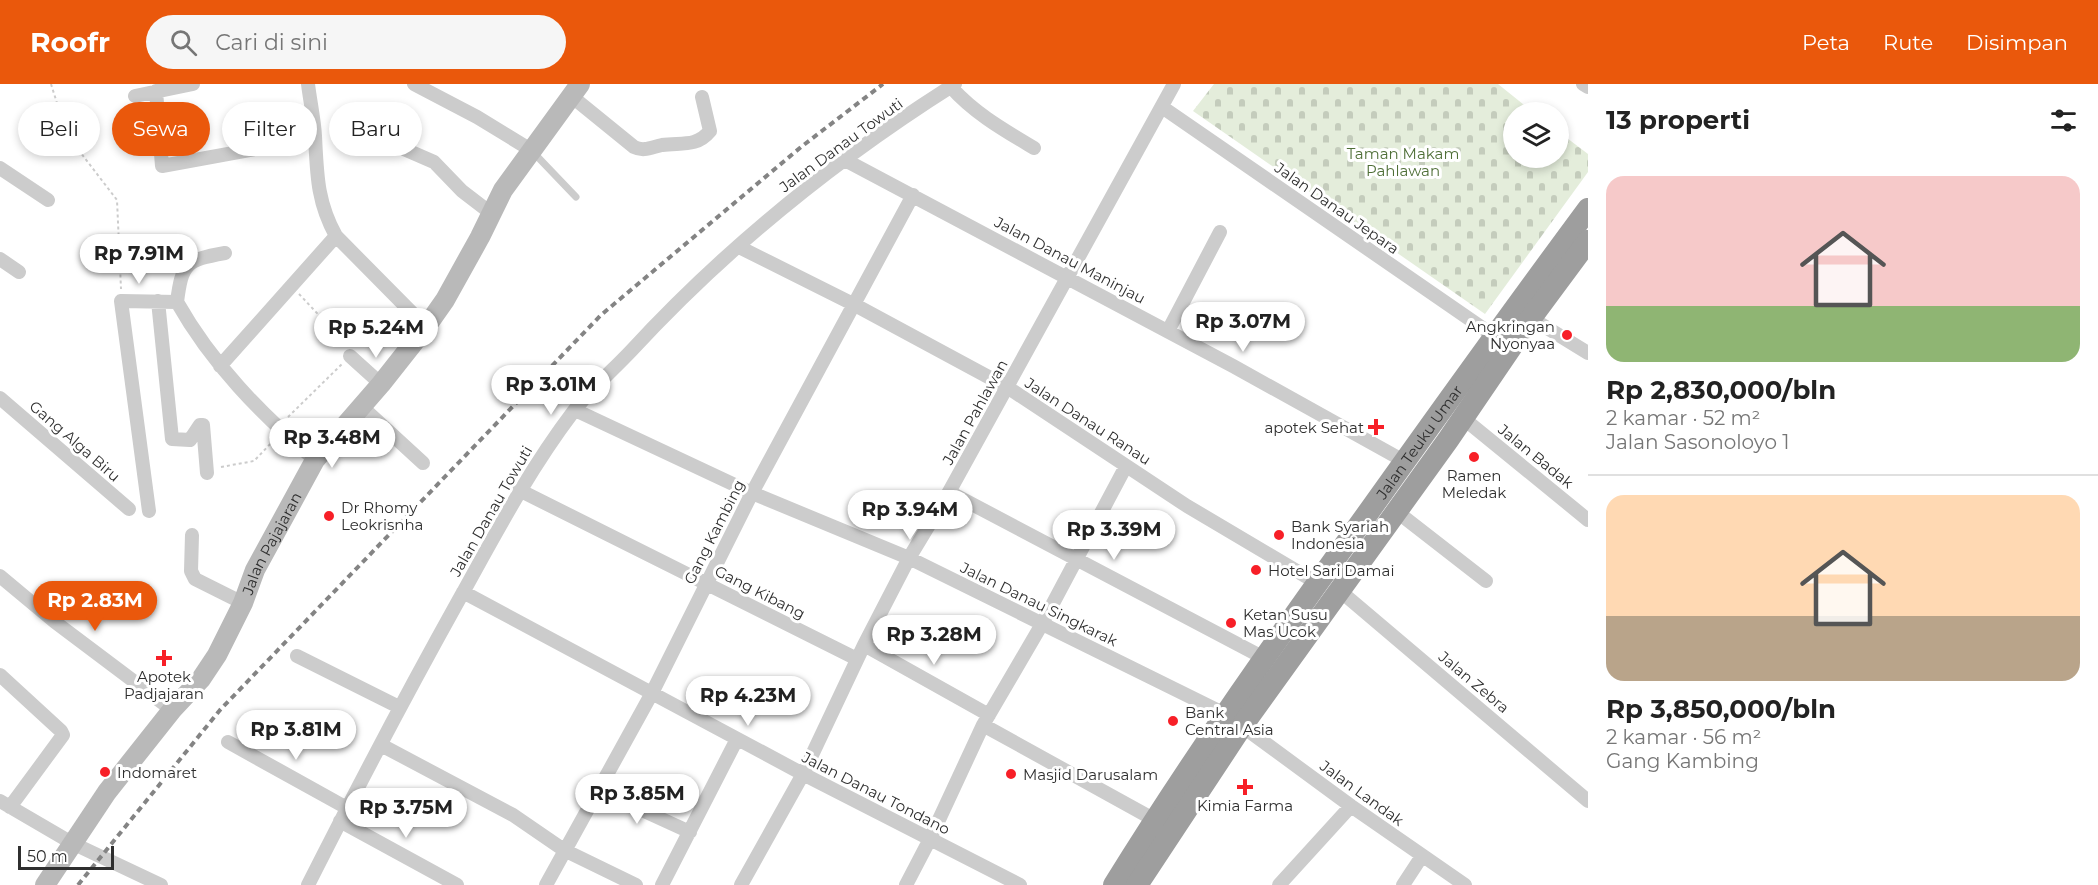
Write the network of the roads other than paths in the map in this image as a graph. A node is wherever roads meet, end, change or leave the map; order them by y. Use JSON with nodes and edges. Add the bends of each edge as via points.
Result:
{"nodes":[{"id":1,"x":193,"y":84,"type":"edge"},
{"id":2,"x":308,"y":84,"type":"edge"},
{"id":3,"x":414,"y":84,"type":"edge"},
{"id":4,"x":1174,"y":84,"type":"edge"},
{"id":5,"x":1583,"y":84,"type":"edge"},
{"id":6,"x":953,"y":85,"type":"edge"},
{"id":7,"x":1588,"y":87,"type":"edge"},
{"id":8,"x":575,"y":89,"type":"edge"},
{"id":9,"x":156,"y":91,"type":"junction"},
{"id":10,"x":135,"y":96,"type":"dead end"},
{"id":11,"x":702,"y":97,"type":"dead end"},
{"id":12,"x":310,"y":102,"type":"edge"},
{"id":13,"x":1162,"y":107,"type":"junction"},
{"id":14,"x":1034,"y":147,"type":"dead end"},
{"id":15,"x":531,"y":150,"type":"junction"},
{"id":16,"x":222,"y":155,"type":"edge"},
{"id":17,"x":316,"y":156,"type":"edge"},
{"id":18,"x":420,"y":156,"type":"edge"},
{"id":19,"x":845,"y":160,"type":"junction"},
{"id":20,"x":0,"y":168,"type":"edge"},
{"id":21,"x":913,"y":195,"type":"junction"},
{"id":22,"x":576,"y":197,"type":"dead end"},
{"id":23,"x":48,"y":200,"type":"dead end"},
{"id":24,"x":1588,"y":209,"type":"edge"},
{"id":25,"x":492,"y":214,"type":"junction"},
{"id":26,"x":1220,"y":232,"type":"dead end"},
{"id":27,"x":336,"y":236,"type":"junction"},
{"id":28,"x":1588,"y":241,"type":"edge"},
{"id":29,"x":739,"y":247,"type":"junction"},
{"id":30,"x":225,"y":253,"type":"dead end"},
{"id":31,"x":0,"y":259,"type":"edge"},
{"id":32,"x":19,"y":272,"type":"dead end"},
{"id":33,"x":1068,"y":277,"type":"junction"},
{"id":34,"x":158,"y":301,"type":"junction"},
{"id":35,"x":177,"y":302,"type":"junction"},
{"id":36,"x":855,"y":305,"type":"junction"},
{"id":37,"x":1524,"y":312,"type":"junction"},
{"id":38,"x":426,"y":327,"type":"junction"},
{"id":39,"x":1168,"y":331,"type":"junction"},
{"id":40,"x":1494,"y":336,"type":"junction"},
{"id":41,"x":1588,"y":353,"type":"edge"},
{"id":42,"x":350,"y":356,"type":"road end"},
{"id":43,"x":220,"y":366,"type":"junction"},
{"id":44,"x":381,"y":384,"type":"junction"},
{"id":45,"x":1007,"y":387,"type":"junction"},
{"id":46,"x":0,"y":398,"type":"edge"},
{"id":47,"x":362,"y":407,"type":"junction"},
{"id":48,"x":575,"y":410,"type":"junction"},
{"id":49,"x":1463,"y":418,"type":"junction"},
{"id":50,"x":315,"y":460,"type":"junction"},
{"id":51,"x":1404,"y":461,"type":"junction"},
{"id":52,"x":423,"y":464,"type":"dead end"},
{"id":53,"x":1126,"y":466,"type":"junction"},
{"id":54,"x":207,"y":473,"type":"road end"},
{"id":55,"x":519,"y":490,"type":"junction"},
{"id":56,"x":949,"y":492,"type":"junction"},
{"id":57,"x":752,"y":494,"type":"junction"},
{"id":58,"x":129,"y":509,"type":"dead end"},
{"id":59,"x":149,"y":511,"type":"dead end"},
{"id":60,"x":1396,"y":511,"type":"junction"},
{"id":61,"x":1588,"y":520,"type":"edge"},
{"id":62,"x":192,"y":534,"type":"dead end"},
{"id":63,"x":909,"y":558,"type":"junction"},
{"id":64,"x":1077,"y":559,"type":"junction"},
{"id":65,"x":0,"y":576,"type":"edge"},
{"id":66,"x":1486,"y":581,"type":"dead end"},
{"id":67,"x":706,"y":582,"type":"junction"},
{"id":68,"x":1328,"y":587,"type":"junction"},
{"id":69,"x":463,"y":592,"type":"junction"},
{"id":70,"x":243,"y":603,"type":"junction"},
{"id":71,"x":1042,"y":624,"type":"junction"},
{"id":72,"x":864,"y":645,"type":"junction"},
{"id":73,"x":297,"y":656,"type":"dead end"},
{"id":74,"x":1263,"y":658,"type":"junction"},
{"id":75,"x":857,"y":660,"type":"junction"},
{"id":76,"x":0,"y":675,"type":"edge"},
{"id":77,"x":652,"y":693,"type":"junction"},
{"id":78,"x":399,"y":707,"type":"junction"},
{"id":79,"x":172,"y":710,"type":"junction"},
{"id":80,"x":986,"y":720,"type":"junction"},
{"id":81,"x":1233,"y":720,"type":"junction"},
{"id":82,"x":737,"y":739,"type":"junction"},
{"id":83,"x":228,"y":742,"type":"dead end"},
{"id":84,"x":381,"y":745,"type":"junction"},
{"id":85,"x":803,"y":774,"type":"junction"},
{"id":86,"x":598,"y":790,"type":"junction"},
{"id":87,"x":1588,"y":801,"type":"edge"},
{"id":88,"x":3,"y":803,"type":"edge"},
{"id":89,"x":1352,"y":806,"type":"junction"},
{"id":90,"x":347,"y":808,"type":"junction"},
{"id":91,"x":1155,"y":819,"type":"junction"},
{"id":92,"x":340,"y":821,"type":"junction"},
{"id":93,"x":690,"y":832,"type":"junction"},
{"id":94,"x":930,"y":839,"type":"junction"},
{"id":95,"x":72,"y":843,"type":"junction"},
{"id":96,"x":564,"y":850,"type":"junction"},
{"id":97,"x":1422,"y":855,"type":"junction"},
{"id":98,"x":45,"y":885,"type":"edge"},
{"id":99,"x":161,"y":885,"type":"edge"},
{"id":100,"x":308,"y":885,"type":"edge"},
{"id":101,"x":457,"y":885,"type":"edge"},
{"id":102,"x":546,"y":885,"type":"edge"},
{"id":103,"x":636,"y":885,"type":"edge"},
{"id":104,"x":662,"y":885,"type":"edge"},
{"id":105,"x":741,"y":885,"type":"edge"},
{"id":106,"x":906,"y":885,"type":"edge"},
{"id":107,"x":1020,"y":885,"type":"edge"},
{"id":108,"x":1114,"y":885,"type":"edge"},
{"id":109,"x":1137,"y":885,"type":"edge"},
{"id":110,"x":1279,"y":885,"type":"edge"},
{"id":111,"x":1403,"y":885,"type":"edge"},
{"id":112,"x":1465,"y":885,"type":"edge"}],
"edges":[{"from":1,"to":9,"type":"street"},
{"from":2,"to":12,"type":"street"},
{"from":3,"to":15,"type":"street"},
{"from":4,"to":13,"type":"street","name":"Jalan Pahlawan"},
{"from":5,"to":7,"type":"street"},
{"from":6,"to":14,"type":"street","via":[[966,103]]},
{"from":6,"to":19,"type":"street","name":"Jalan Danau Towuti"},
{"from":8,"to":11,"type":"street","via":[[640,150],[688,145],[702,139],[710,131]]},
{"from":8,"to":15,"type":"main road","name":"Jalan Pajajaran"},
{"from":9,"to":10,"type":"street"},
{"from":9,"to":16,"type":"street","via":[[162,166]]},
{"from":13,"to":33,"type":"street","name":"Jalan Pahlawan"},
{"from":13,"to":40,"type":"street","name":"Jalan Danau Jepara"},
{"from":15,"to":22,"type":"lane"},
{"from":15,"to":25,"type":"main road","name":"Jalan Pajajaran","via":[[503,190]]},
{"from":17,"to":27,"type":"street","via":[[318,190]]},
{"from":18,"to":25,"type":"street","via":[[434,162]]},
{"from":19,"to":21,"type":"street","name":"Jalan Danau Maninjau"},
{"from":19,"to":29,"type":"street","name":"Jalan Danau Towuti","via":[[810,184]]},
{"from":20,"to":23,"type":"street"},
{"from":21,"to":33,"type":"street","name":"Jalan Danau Maninjau"},
{"from":21,"to":36,"type":"street","name":"Gang Kambing"},
{"from":24,"to":37,"type":"highway","name":"Jalan Teuku Umar"},
{"from":25,"to":38,"type":"main road","name":"Jalan Pajajaran"},
{"from":26,"to":39,"type":"street"},
{"from":27,"to":38,"type":"street"},
{"from":27,"to":43,"type":"street"},
{"from":28,"to":37,"type":"highway","name":"Jalan Teuku Umar"},
{"from":29,"to":36,"type":"street","name":"Jalan Danau Ranau"},
{"from":29,"to":48,"type":"street","name":"Jalan Danau Towuti","via":[[661,318]]},
{"from":30,"to":35,"type":"street","via":[[188,264],[183,270]]},
{"from":31,"to":32,"type":"street"},
{"from":33,"to":39,"type":"street","name":"Jalan Danau Maninjau"},
{"from":33,"to":45,"type":"street","name":"Jalan Pahlawan"},
{"from":34,"to":35,"type":"street"},
{"from":34,"to":54,"type":"street","via":[[172,439],[190,440],[203,425]]},
{"from":34,"to":59,"type":"street","via":[[121,301]]},
{"from":35,"to":43,"type":"street"},
{"from":36,"to":45,"type":"street","name":"Jalan Danau Ranau"},
{"from":36,"to":57,"type":"street","name":"Gang Kambing"},
{"from":37,"to":40,"type":"highway","name":"Jalan Teuku Umar"},
{"from":37,"to":41,"type":"street"},
{"from":37,"to":49,"type":"highway","name":"Jalan Teuku Umar"},
{"from":38,"to":44,"type":"main road","name":"Jalan Pajajaran"},
{"from":39,"to":51,"type":"street","name":"Jalan Danau Maninjau"},
{"from":40,"to":51,"type":"highway","name":"Jalan Teuku Umar"},
{"from":42,"to":44,"type":"street"},
{"from":43,"to":50,"type":"street","via":[[280,430]]},
{"from":44,"to":47,"type":"main road","name":"Jalan Pajajaran"},
{"from":45,"to":53,"type":"street","name":"Jalan Danau Ranau"},
{"from":45,"to":56,"type":"street","name":"Jalan Pahlawan"},
{"from":46,"to":58,"type":"street","name":"Gang Alga Biru"},
{"from":47,"to":50,"type":"main road","name":"Jalan Pajajaran"},
{"from":47,"to":52,"type":"street"},
{"from":48,"to":55,"type":"street","name":"Jalan Danau Towuti"},
{"from":48,"to":57,"type":"street","name":"Jalan Danau Singkarak"},
{"from":49,"to":60,"type":"highway","name":"Jalan Teuku Umar"},
{"from":49,"to":61,"type":"street","name":"Jalan Badak"},
{"from":50,"to":70,"type":"main road","name":"Jalan Pajajaran","via":[[255,570]]},
{"from":51,"to":68,"type":"highway","name":"Jalan Teuku Umar"},
{"from":53,"to":64,"type":"street"},
{"from":53,"to":68,"type":"street","name":"Jalan Danau Ranau"},
{"from":55,"to":67,"type":"street","name":"Gang Kibang"},
{"from":55,"to":69,"type":"street","name":"Jalan Danau Towuti"},
{"from":56,"to":63,"type":"street","name":"Jalan Pahlawan"},
{"from":56,"to":64,"type":"street"},
{"from":57,"to":63,"type":"street","name":"Jalan Danau Singkarak"},
{"from":57,"to":67,"type":"street","name":"Gang Kambing"},
{"from":60,"to":66,"type":"street"},
{"from":60,"to":68,"type":"highway","name":"Jalan Teuku Umar"},
{"from":62,"to":70,"type":"street","via":[[191,571],[195,579]]},
{"from":63,"to":71,"type":"street","name":"Jalan Danau Singkarak"},
{"from":63,"to":72,"type":"street","name":"Jalan Pahlawan"},
{"from":64,"to":71,"type":"street"},
{"from":64,"to":74,"type":"street"},
{"from":65,"to":79,"type":"street"},
{"from":67,"to":75,"type":"street","name":"Gang Kibang"},
{"from":67,"to":77,"type":"street","name":"Gang Kambing"},
{"from":68,"to":74,"type":"highway","name":"Jalan Teuku Umar"},
{"from":68,"to":81,"type":"highway","name":"Jalan Teuku Umar"},
{"from":68,"to":87,"type":"street","name":"Jalan Zebra"},
{"from":69,"to":77,"type":"street","name":"Jalan Danau Tondano"},
{"from":69,"to":78,"type":"street","name":"Jalan Danau Towuti"},
{"from":70,"to":79,"type":"main road","name":"Jalan Pajajaran","via":[[201,680]]},
{"from":71,"to":80,"type":"street"},
{"from":71,"to":81,"type":"street","name":"Jalan Danau Singkarak"},
{"from":72,"to":75,"type":"street","name":"Jalan Pahlawan"},
{"from":72,"to":80,"type":"street"},
{"from":73,"to":78,"type":"street"},
{"from":74,"to":81,"type":"highway","name":"Jalan Teuku Umar"},
{"from":75,"to":85,"type":"street","name":"Jalan Pahlawan"},
{"from":76,"to":88,"type":"street","via":[[63,735]]},
{"from":77,"to":82,"type":"street","name":"Jalan Danau Tondano"},
{"from":77,"to":86,"type":"street","name":"Gang Kambing"},
{"from":78,"to":84,"type":"street","name":"Jalan Danau Towuti"},
{"from":79,"to":95,"type":"main road","name":"Jalan Pajajaran"},
{"from":80,"to":91,"type":"street"},
{"from":80,"to":94,"type":"street"},
{"from":81,"to":89,"type":"street","name":"Jalan Landak"},
{"from":81,"to":91,"type":"highway","name":"Jalan Teuku Umar"},
{"from":81,"to":109,"type":"highway","name":"Jalan Teuku Umar"},
{"from":82,"to":85,"type":"street","name":"Jalan Danau Tondano"},
{"from":82,"to":93,"type":"street"},
{"from":83,"to":90,"type":"street"},
{"from":84,"to":90,"type":"street","name":"Jalan Danau Towuti"},
{"from":84,"to":96,"type":"street","via":[[513,815]]},
{"from":85,"to":94,"type":"street","name":"Jalan Danau Tondano"},
{"from":85,"to":105,"type":"street","name":"Jalan Pahlawan"},
{"from":86,"to":93,"type":"street"},
{"from":86,"to":96,"type":"street","name":"Gang Kambing"},
{"from":88,"to":95,"type":"street"},
{"from":89,"to":97,"type":"street","name":"Jalan Landak"},
{"from":89,"to":110,"type":"street"},
{"from":90,"to":92,"type":"street","name":"Jalan Danau Towuti"},
{"from":91,"to":108,"type":"highway","name":"Jalan Teuku Umar"},
{"from":92,"to":100,"type":"street","name":"Jalan Danau Towuti"},
{"from":92,"to":101,"type":"street"},
{"from":93,"to":104,"type":"street"},
{"from":94,"to":106,"type":"street"},
{"from":94,"to":107,"type":"street","name":"Jalan Danau Tondano"},
{"from":95,"to":98,"type":"main road","name":"Jalan Pajajaran"},
{"from":95,"to":99,"type":"street"},
{"from":96,"to":102,"type":"street","name":"Gang Kambing"},
{"from":96,"to":103,"type":"street"},
{"from":97,"to":111,"type":"street"},
{"from":97,"to":112,"type":"street","name":"Jalan Landak"}]}
